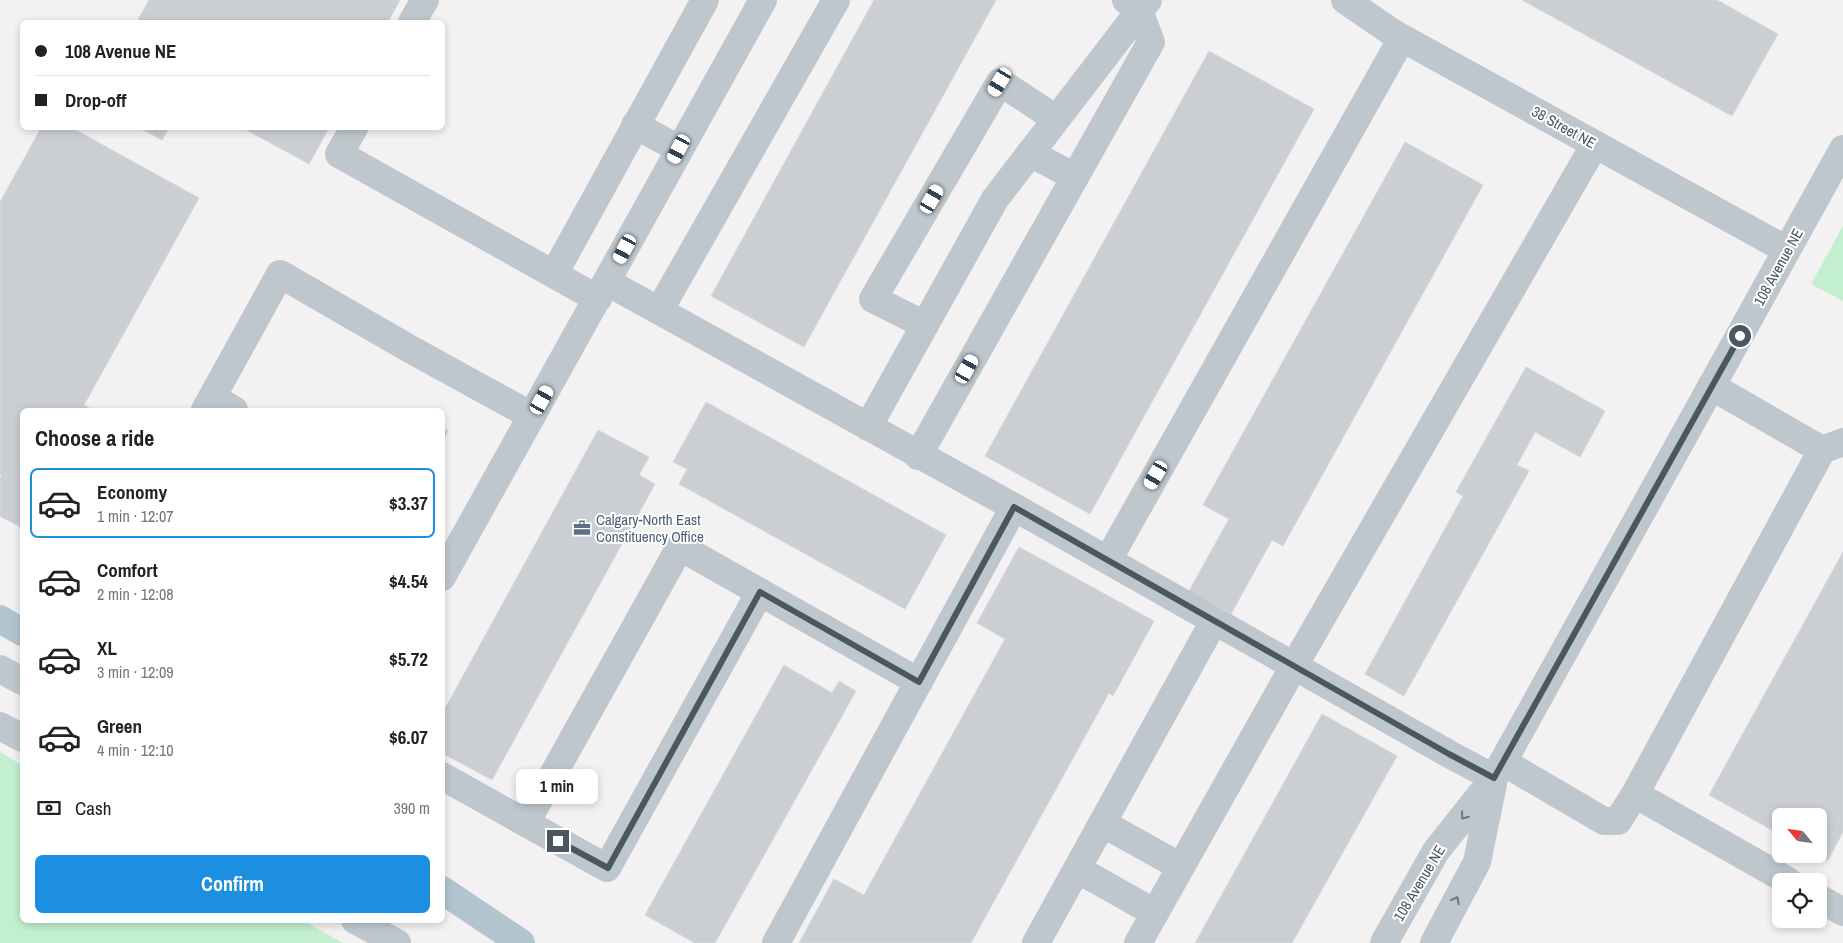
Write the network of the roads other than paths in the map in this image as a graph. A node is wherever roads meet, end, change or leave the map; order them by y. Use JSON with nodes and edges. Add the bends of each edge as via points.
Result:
{"nodes":[{"id":1,"x":425,"y":0,"type":"edge"},
{"id":2,"x":705,"y":0,"type":"edge"},
{"id":3,"x":763,"y":0,"type":"edge"},
{"id":4,"x":836,"y":0,"type":"edge"},
{"id":5,"x":1352,"y":2,"type":"edge"},
{"id":6,"x":1137,"y":4,"type":"edge"},
{"id":7,"x":413,"y":20,"type":"edge"},
{"id":8,"x":1402,"y":38,"type":"junction"},
{"id":9,"x":1056,"y":119,"type":"junction"},
{"id":10,"x":636,"y":125,"type":"junction"},
{"id":11,"x":353,"y":130,"type":"edge"},
{"id":12,"x":1595,"y":144,"type":"junction"},
{"id":13,"x":679,"y":149,"type":"junction"},
{"id":14,"x":1843,"y":150,"type":"edge"},
{"id":15,"x":1030,"y":153,"type":"junction"},
{"id":16,"x":1075,"y":178,"type":"junction"},
{"id":17,"x":1787,"y":250,"type":"junction"},
{"id":18,"x":554,"y":274,"type":"junction"},
{"id":19,"x":602,"y":290,"type":"junction"},
{"id":20,"x":659,"y":311,"type":"junction"},
{"id":21,"x":925,"y":325,"type":"junction"},
{"id":22,"x":1711,"y":386,"type":"junction"},
{"id":23,"x":217,"y":406,"type":"edge"},
{"id":24,"x":532,"y":416,"type":"junction"},
{"id":25,"x":868,"y":427,"type":"junction"},
{"id":26,"x":1832,"y":446,"type":"edge"},
{"id":27,"x":918,"y":456,"type":"junction"},
{"id":28,"x":1014,"y":507,"type":"junction"},
{"id":29,"x":1108,"y":560,"type":"junction"},
{"id":30,"x":445,"y":572,"type":"edge"},
{"id":31,"x":760,"y":592,"type":"junction"},
{"id":32,"x":0,"y":619,"type":"edge"},
{"id":33,"x":1214,"y":621,"type":"junction"},
{"id":34,"x":20,"y":631,"type":"edge"},
{"id":35,"x":1294,"y":666,"type":"junction"},
{"id":36,"x":0,"y":669,"type":"edge"},
{"id":37,"x":20,"y":680,"type":"edge"},
{"id":38,"x":919,"y":682,"type":"junction"},
{"id":39,"x":0,"y":726,"type":"edge"},
{"id":40,"x":20,"y":737,"type":"edge"},
{"id":41,"x":1498,"y":770,"type":"junction"},
{"id":42,"x":445,"y":778,"type":"edge"},
{"id":43,"x":1635,"y":794,"type":"junction"},
{"id":44,"x":526,"y":823,"type":"junction"},
{"id":45,"x":1102,"y":824,"type":"junction"},
{"id":46,"x":1181,"y":867,"type":"junction"},
{"id":47,"x":1077,"y":869,"type":"junction"},
{"id":48,"x":1774,"y":873,"type":"edge"},
{"id":49,"x":445,"y":892,"type":"edge"},
{"id":50,"x":445,"y":905,"type":"edge"},
{"id":51,"x":1155,"y":913,"type":"junction"},
{"id":52,"x":360,"y":923,"type":"edge"},
{"id":53,"x":397,"y":943,"type":"edge"},
{"id":54,"x":520,"y":943,"type":"edge"},
{"id":55,"x":776,"y":943,"type":"edge"},
{"id":56,"x":1036,"y":943,"type":"edge"},
{"id":57,"x":1138,"y":943,"type":"edge"},
{"id":58,"x":1384,"y":943,"type":"edge"},
{"id":59,"x":1434,"y":943,"type":"edge"}],
"edges":[{"from":1,"to":7,"type":"street"},
{"from":2,"to":10,"type":"street"},
{"from":3,"to":13,"type":"street"},
{"from":4,"to":20,"type":"street"},
{"from":5,"to":8,"type":"street","name":"38 Street NE"},
{"from":6,"to":9,"type":"street"},
{"from":6,"to":16,"type":"street","via":[[1151,42]]},
{"from":8,"to":12,"type":"street","name":"38 Street NE"},
{"from":8,"to":29,"type":"street"},
{"from":9,"to":15,"type":"street"},
{"from":9,"to":21,"type":"street","via":[[1000,82],[873,299]]},
{"from":10,"to":13,"type":"street"},
{"from":10,"to":18,"type":"street"},
{"from":11,"to":18,"type":"street","via":[[339,154]]},
{"from":12,"to":17,"type":"street","name":"38 Street NE"},
{"from":12,"to":35,"type":"street"},
{"from":13,"to":19,"type":"street"},
{"from":14,"to":17,"type":"street","name":"108 Avenue NE"},
{"from":15,"to":16,"type":"street"},
{"from":15,"to":21,"type":"street","via":[[995,199]]},
{"from":16,"to":27,"type":"street"},
{"from":17,"to":22,"type":"street","name":"108 Avenue NE"},
{"from":18,"to":19,"type":"street"},
{"from":19,"to":20,"type":"street"},
{"from":19,"to":24,"type":"street"},
{"from":20,"to":25,"type":"street"},
{"from":21,"to":25,"type":"street"},
{"from":22,"to":26,"type":"street"},
{"from":22,"to":41,"type":"street","name":"108 Avenue NE"},
{"from":23,"to":24,"type":"street","via":[[280,274]]},
{"from":24,"to":30,"type":"street"},
{"from":25,"to":27,"type":"street"},
{"from":26,"to":43,"type":"street"},
{"from":27,"to":28,"type":"street"},
{"from":28,"to":29,"type":"street"},
{"from":28,"to":38,"type":"street"},
{"from":29,"to":33,"type":"street"},
{"from":31,"to":38,"type":"street"},
{"from":31,"to":44,"type":"street","via":[[680,547]]},
{"from":31,"to":44,"type":"street","via":[[608,868]]},
{"from":32,"to":34,"type":"main road"},
{"from":33,"to":35,"type":"street"},
{"from":33,"to":45,"type":"street"},
{"from":35,"to":41,"type":"street","via":[[1449,754]]},
{"from":35,"to":46,"type":"street"},
{"from":36,"to":37,"type":"street"},
{"from":38,"to":55,"type":"street"},
{"from":39,"to":40,"type":"street"},
{"from":41,"to":43,"type":"street","via":[[1604,822],[1618,821]]},
{"from":41,"to":58,"type":"street","name":"108 Avenue NE","one_way":true,"via":[[1436,851]]},
{"from":59,"to":41,"type":"street","name":"108 Avenue NE","one_way":true,"via":[[1477,862]]},
{"from":42,"to":44,"type":"street"},
{"from":43,"to":48,"type":"street"},
{"from":45,"to":46,"type":"street"},
{"from":45,"to":47,"type":"street"},
{"from":46,"to":51,"type":"street"},
{"from":47,"to":51,"type":"street"},
{"from":47,"to":56,"type":"street"},
{"from":49,"to":54,"type":"main road"},
{"from":50,"to":54,"type":"street"},
{"from":51,"to":57,"type":"street"},
{"from":52,"to":53,"type":"street"}]}
